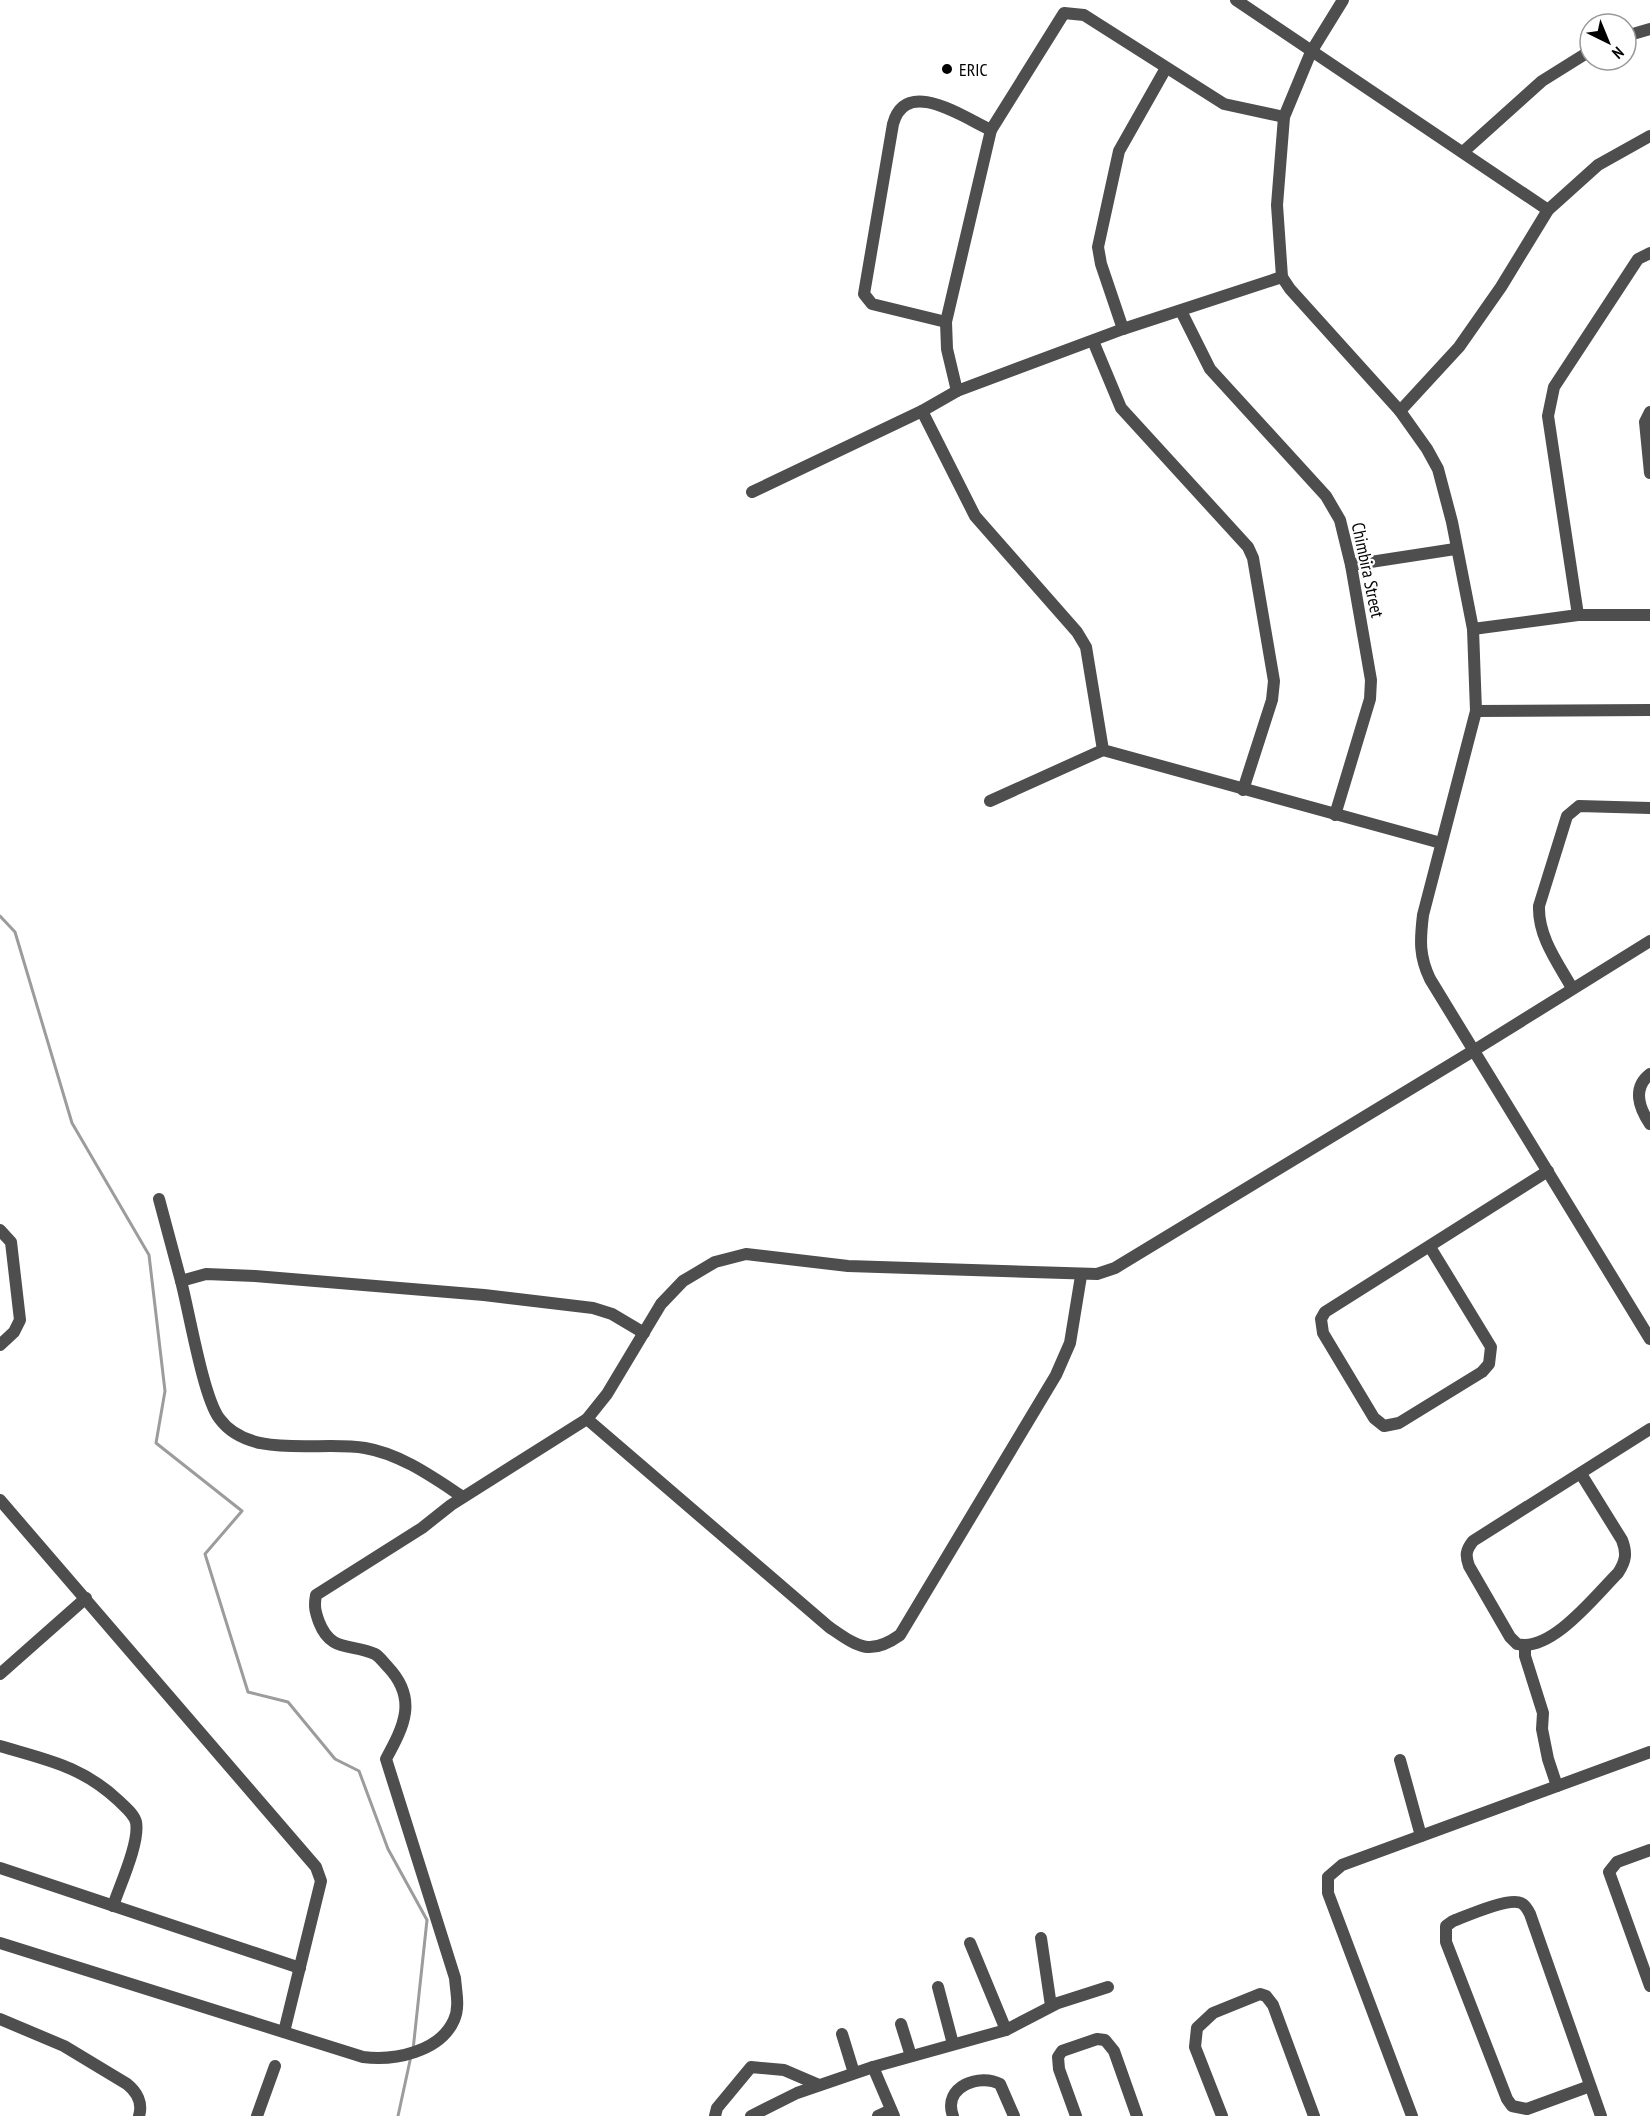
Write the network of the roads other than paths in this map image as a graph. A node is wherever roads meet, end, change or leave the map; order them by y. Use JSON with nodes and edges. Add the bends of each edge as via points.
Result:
{"nodes":[{"id":1,"x":1236,"y":0,"type":"edge"},
{"id":2,"x":1343,"y":0,"type":"edge"},
{"id":3,"x":1311,"y":52,"type":"junction"},
{"id":4,"x":1578,"y":58,"type":"edge"},
{"id":5,"x":1166,"y":68,"type":"junction"},
{"id":6,"x":1284,"y":117,"type":"junction"},
{"id":7,"x":991,"y":130,"type":"junction"},
{"id":8,"x":1650,"y":136,"type":"edge"},
{"id":9,"x":1463,"y":152,"type":"junction"},
{"id":10,"x":1548,"y":210,"type":"junction"},
{"id":11,"x":1650,"y":252,"type":"edge"},
{"id":12,"x":1282,"y":277,"type":"junction"},
{"id":13,"x":1181,"y":311,"type":"junction"},
{"id":14,"x":946,"y":322,"type":"junction"},
{"id":15,"x":1123,"y":329,"type":"junction"},
{"id":16,"x":1093,"y":341,"type":"junction"},
{"id":17,"x":957,"y":391,"type":"junction"},
{"id":18,"x":922,"y":411,"type":"junction"},
{"id":19,"x":1400,"y":411,"type":"junction"},
{"id":20,"x":1650,"y":412,"type":"edge"},
{"id":21,"x":1650,"y":473,"type":"edge"},
{"id":22,"x":752,"y":492,"type":"dead end"},
{"id":23,"x":1455,"y":549,"type":"junction"},
{"id":24,"x":1351,"y":565,"type":"junction"},
{"id":25,"x":1578,"y":615,"type":"junction"},
{"id":26,"x":1650,"y":615,"type":"edge"},
{"id":27,"x":1473,"y":629,"type":"junction"},
{"id":28,"x":1650,"y":710,"type":"edge"},
{"id":29,"x":1476,"y":711,"type":"junction"},
{"id":30,"x":1103,"y":750,"type":"junction"},
{"id":31,"x":1243,"y":790,"type":"junction"},
{"id":32,"x":990,"y":801,"type":"dead end"},
{"id":33,"x":1650,"y":808,"type":"edge"},
{"id":34,"x":1335,"y":815,"type":"junction"},
{"id":35,"x":1442,"y":843,"type":"junction"},
{"id":36,"x":1650,"y":941,"type":"edge"},
{"id":37,"x":1572,"y":988,"type":"junction"},
{"id":38,"x":1473,"y":1051,"type":"junction"},
{"id":39,"x":1650,"y":1074,"type":"edge"},
{"id":40,"x":1650,"y":1124,"type":"edge"},
{"id":41,"x":1548,"y":1171,"type":"junction"},
{"id":42,"x":159,"y":1199,"type":"dead end"},
{"id":43,"x":0,"y":1230,"type":"edge"},
{"id":44,"x":1430,"y":1246,"type":"junction"},
{"id":45,"x":1081,"y":1276,"type":"junction"},
{"id":46,"x":181,"y":1281,"type":"junction"},
{"id":47,"x":644,"y":1333,"type":"junction"},
{"id":48,"x":1650,"y":1339,"type":"edge"},
{"id":49,"x":0,"y":1345,"type":"edge"},
{"id":50,"x":587,"y":1419,"type":"junction"},
{"id":51,"x":1650,"y":1430,"type":"edge"},
{"id":52,"x":1581,"y":1474,"type":"junction"},
{"id":53,"x":463,"y":1497,"type":"junction"},
{"id":54,"x":0,"y":1500,"type":"edge"},
{"id":55,"x":86,"y":1598,"type":"junction"},
{"id":56,"x":1525,"y":1646,"type":"junction"},
{"id":57,"x":0,"y":1674,"type":"edge"},
{"id":58,"x":0,"y":1746,"type":"edge"},
{"id":59,"x":1650,"y":1752,"type":"edge"},
{"id":60,"x":1400,"y":1760,"type":"dead end"},
{"id":61,"x":1557,"y":1786,"type":"junction"},
{"id":62,"x":1421,"y":1836,"type":"junction"},
{"id":63,"x":1650,"y":1850,"type":"edge"},
{"id":64,"x":0,"y":1868,"type":"edge"},
{"id":65,"x":113,"y":1906,"type":"junction"},
{"id":66,"x":1041,"y":1938,"type":"dead end"},
{"id":67,"x":0,"y":1943,"type":"edge"},
{"id":68,"x":970,"y":1943,"type":"dead end"},
{"id":69,"x":300,"y":1968,"type":"junction"},
{"id":70,"x":1650,"y":1986,"type":"edge"},
{"id":71,"x":938,"y":1987,"type":"dead end"},
{"id":72,"x":1108,"y":1987,"type":"dead end"},
{"id":73,"x":1051,"y":2006,"type":"junction"},
{"id":74,"x":0,"y":2019,"type":"edge"},
{"id":75,"x":901,"y":2024,"type":"dead end"},
{"id":76,"x":1006,"y":2030,"type":"junction"},
{"id":77,"x":284,"y":2032,"type":"junction"},
{"id":78,"x":842,"y":2034,"type":"dead end"},
{"id":79,"x":953,"y":2044,"type":"junction"},
{"id":80,"x":911,"y":2056,"type":"junction"},
{"id":81,"x":275,"y":2066,"type":"dead end"},
{"id":82,"x":873,"y":2067,"type":"junction"},
{"id":83,"x":854,"y":2073,"type":"junction"},
{"id":84,"x":819,"y":2085,"type":"junction"},
{"id":85,"x":1590,"y":2086,"type":"junction"},
{"id":86,"x":892,"y":2113,"type":"edge"},
{"id":87,"x":139,"y":2116,"type":"edge"},
{"id":88,"x":257,"y":2116,"type":"edge"},
{"id":89,"x":715,"y":2116,"type":"edge"},
{"id":90,"x":751,"y":2116,"type":"edge"},
{"id":91,"x":878,"y":2116,"type":"edge"},
{"id":92,"x":953,"y":2116,"type":"edge"},
{"id":93,"x":1014,"y":2116,"type":"edge"},
{"id":94,"x":1076,"y":2116,"type":"edge"},
{"id":95,"x":1137,"y":2116,"type":"edge"},
{"id":96,"x":1222,"y":2116,"type":"edge"},
{"id":97,"x":1314,"y":2116,"type":"edge"},
{"id":98,"x":1412,"y":2116,"type":"edge"},
{"id":99,"x":1601,"y":2116,"type":"edge"}],
"edges":[{"from":1,"to":3,"type":"street"},
{"from":2,"to":3,"type":"street"},
{"from":3,"to":6,"type":"street"},
{"from":3,"to":9,"type":"street"},
{"from":4,"to":9,"type":"street","via":[[1542,81]]},
{"from":5,"to":6,"type":"street","via":[[1224,104]]},
{"from":5,"to":7,"type":"street","via":[[1084,15],[1064,13]]},
{"from":5,"to":15,"type":"street","via":[[1119,151],[1098,247]]},
{"from":6,"to":12,"type":"street","via":[[1277,205]]},
{"from":7,"to":14,"type":"street"},
{"from":7,"to":14,"type":"street","via":[[928,101],[908,103],[893,124],[864,294],[872,304]]},
{"from":8,"to":10,"type":"street","via":[[1598,165]]},
{"from":9,"to":10,"type":"street"},
{"from":10,"to":19,"type":"street","via":[[1459,347]]},
{"from":11,"to":25,"type":"street","via":[[1638,259],[1550,399],[1548,416]]},
{"from":12,"to":13,"type":"street"},
{"from":12,"to":19,"type":"street"},
{"from":13,"to":15,"type":"street"},
{"from":13,"to":24,"type":"street","name":"Chimbira Street","via":[[1210,369],[1335,508]]},
{"from":14,"to":17,"type":"street","via":[[947,349]]},
{"from":15,"to":16,"type":"street"},
{"from":16,"to":17,"type":"street"},
{"from":16,"to":31,"type":"street","via":[[1121,408],[1248,547],[1253,558],[1274,681],[1272,700]]},
{"from":17,"to":18,"type":"street"},
{"from":18,"to":22,"type":"street"},
{"from":18,"to":30,"type":"street","via":[[975,516],[1086,647]]},
{"from":19,"to":23,"type":"street","via":[[1438,469]]},
{"from":20,"to":21,"type":"street","via":[[1645,422]]},
{"from":23,"to":24,"type":"street"},
{"from":23,"to":27,"type":"street"},
{"from":24,"to":34,"type":"street","name":"Chimbira Street","via":[[1371,680],[1370,699]]},
{"from":25,"to":26,"type":"street"},
{"from":25,"to":27,"type":"street"},
{"from":27,"to":29,"type":"street"},
{"from":28,"to":29,"type":"street"},
{"from":29,"to":35,"type":"street"},
{"from":30,"to":31,"type":"street"},
{"from":30,"to":32,"type":"street"},
{"from":31,"to":34,"type":"street"},
{"from":33,"to":37,"type":"street","via":[[1579,806],[1567,816],[1538,920]]},
{"from":34,"to":35,"type":"street"},
{"from":35,"to":38,"type":"street","via":[[1419,945],[1430,979]]},
{"from":36,"to":37,"type":"street"},
{"from":37,"to":38,"type":"street"},
{"from":38,"to":41,"type":"street"},
{"from":38,"to":45,"type":"street","via":[[1115,1268]]},
{"from":39,"to":40,"type":"street","via":[[1640,1086],[1639,1099]]},
{"from":41,"to":44,"type":"street"},
{"from":41,"to":48,"type":"street"},
{"from":42,"to":46,"type":"street"},
{"from":43,"to":49,"type":"street","via":[[11,1242],[20,1320]]},
{"from":44,"to":44,"type":"street","via":[[1332,1305],[1321,1319],[1323,1333],[1374,1418],[1384,1426],[1400,1423],[1482,1372],[1492,1357],[1491,1347]]},
{"from":45,"to":47,"type":"street","via":[[848,1266],[746,1254],[715,1262],[683,1281],[661,1304]]},
{"from":45,"to":50,"type":"street","via":[[1070,1343],[1056,1375],[900,1635],[885,1645],[856,1645],[829,1628]]},
{"from":46,"to":47,"type":"street","via":[[206,1274],[255,1276],[495,1296],[593,1308]]},
{"from":46,"to":53,"type":"street","via":[[212,1404],[230,1430],[246,1439],[266,1443],[366,1448],[417,1468]]},
{"from":47,"to":50,"type":"street"},
{"from":50,"to":53,"type":"street"},
{"from":51,"to":52,"type":"street"},
{"from":52,"to":56,"type":"street","via":[[1622,1540],[1626,1549],[1624,1564],[1557,1634]]},
{"from":52,"to":56,"type":"street","via":[[1473,1541],[1467,1549],[1469,1566],[1510,1637]]},
{"from":53,"to":77,"type":"street","via":[[422,1528],[316,1595],[313,1608],[333,1643],[376,1655],[398,1677],[406,1701],[405,1721],[386,1759],[455,1978],[458,2007],[454,2020],[448,2031],[431,2045],[388,2057],[363,2056]]},
{"from":54,"to":55,"type":"street"},
{"from":55,"to":57,"type":"street"},
{"from":55,"to":69,"type":"street","via":[[316,1867],[321,1881]]},
{"from":56,"to":61,"type":"street"},
{"from":58,"to":65,"type":"street","via":[[74,1768],[92,1779],[136,1820],[136,1835]]},
{"from":59,"to":61,"type":"street"},
{"from":60,"to":62,"type":"street"},
{"from":61,"to":62,"type":"street"},
{"from":62,"to":98,"type":"street","via":[[1342,1865],[1333,1870],[1327,1884]]},
{"from":63,"to":70,"type":"street","via":[[1617,1862],[1609,1872]]},
{"from":64,"to":65,"type":"street"},
{"from":65,"to":69,"type":"street"},
{"from":66,"to":73,"type":"street"},
{"from":67,"to":77,"type":"street"},
{"from":68,"to":76,"type":"street"},
{"from":69,"to":77,"type":"street"},
{"from":71,"to":79,"type":"street"},
{"from":72,"to":73,"type":"street"},
{"from":73,"to":76,"type":"street"},
{"from":74,"to":87,"type":"street","via":[[64,2046],[127,2084],[137,2092]]},
{"from":75,"to":80,"type":"street"},
{"from":76,"to":79,"type":"street"},
{"from":78,"to":83,"type":"street"},
{"from":79,"to":80,"type":"street"},
{"from":80,"to":82,"type":"street"},
{"from":81,"to":88,"type":"street"},
{"from":82,"to":83,"type":"street"},
{"from":82,"to":86,"type":"street"},
{"from":83,"to":84,"type":"street"},
{"from":84,"to":89,"type":"street","via":[[784,2070],[751,2067],[717,2108]]},
{"from":84,"to":90,"type":"street"},
{"from":85,"to":85,"type":"street","via":[[1525,1907],[1520,1902],[1509,1902],[1446,1926],[1446,1942],[1512,2106],[1527,2109]]},
{"from":85,"to":99,"type":"street"},
{"from":86,"to":91,"type":"street"},
{"from":92,"to":93,"type":"street","via":[[952,2094],[958,2088],[986,2080],[1000,2084]]},
{"from":94,"to":95,"type":"street","via":[[1058,2057],[1062,2051],[1097,2039],[1105,2040],[1114,2051]]},
{"from":96,"to":97,"type":"street","via":[[1195,2048],[1197,2028],[1213,2013],[1260,1994],[1273,2005]]}]}
